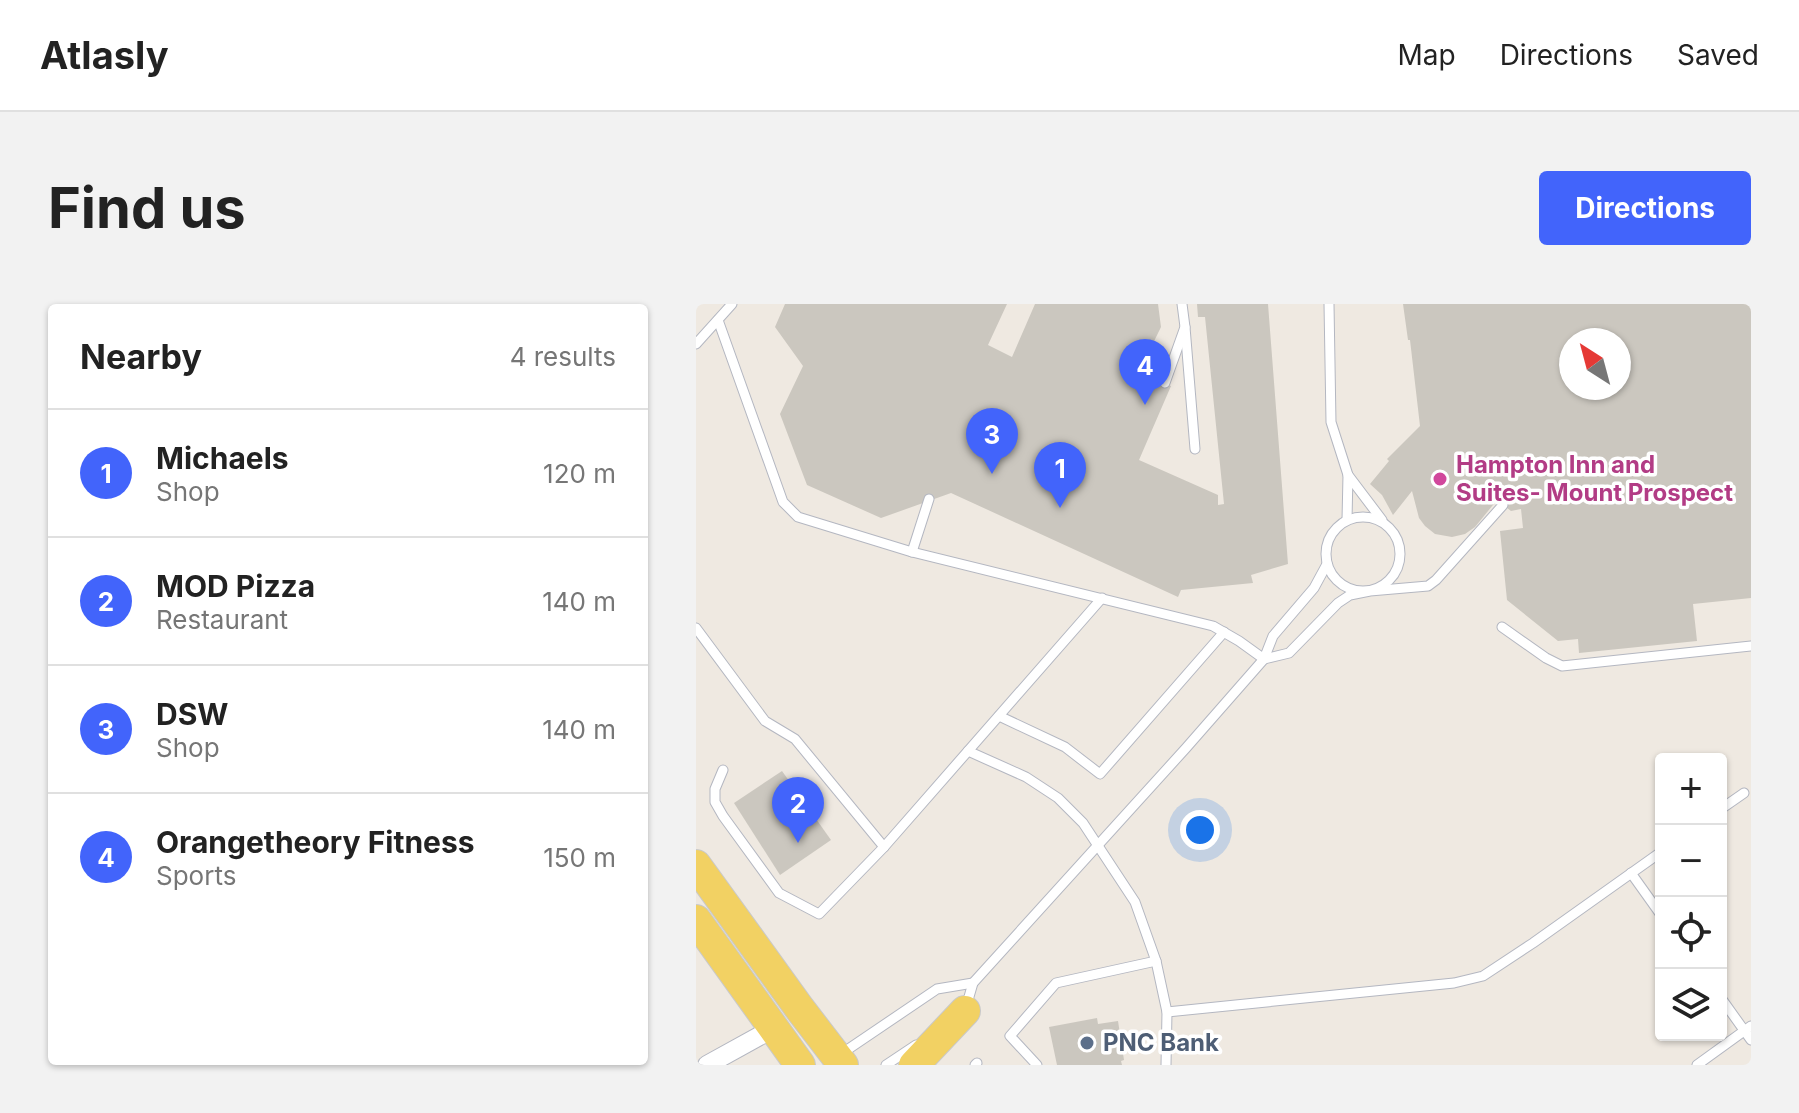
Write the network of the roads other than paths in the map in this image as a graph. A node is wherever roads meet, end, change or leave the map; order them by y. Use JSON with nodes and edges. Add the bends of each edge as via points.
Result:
{"nodes":[{"id":1,"x":732,"y":304,"type":"edge"},
{"id":2,"x":1182,"y":304,"type":"edge"},
{"id":3,"x":1329,"y":304,"type":"edge"},
{"id":4,"x":718,"y":320,"type":"junction"},
{"id":5,"x":1185,"y":327,"type":"junction"},
{"id":6,"x":696,"y":344,"type":"edge"},
{"id":7,"x":1165,"y":383,"type":"dead end"},
{"id":8,"x":1195,"y":449,"type":"dead end"},
{"id":9,"x":1348,"y":475,"type":"junction"},
{"id":10,"x":929,"y":499,"type":"dead end"},
{"id":11,"x":1503,"y":505,"type":"dead end"},
{"id":12,"x":1347,"y":520,"type":"junction"},
{"id":13,"x":1384,"y":523,"type":"junction"},
{"id":14,"x":912,"y":552,"type":"junction"},
{"id":15,"x":1327,"y":564,"type":"junction"},
{"id":16,"x":1370,"y":591,"type":"junction"},
{"id":17,"x":1102,"y":598,"type":"junction"},
{"id":18,"x":1502,"y":627,"type":"dead end"},
{"id":19,"x":696,"y":628,"type":"edge"},
{"id":20,"x":1224,"y":632,"type":"junction"},
{"id":21,"x":1751,"y":646,"type":"edge"},
{"id":22,"x":1264,"y":659,"type":"junction"},
{"id":23,"x":999,"y":716,"type":"junction"},
{"id":24,"x":968,"y":751,"type":"junction"},
{"id":25,"x":723,"y":770,"type":"dead end"},
{"id":26,"x":1744,"y":793,"type":"dead end"},
{"id":27,"x":1727,"y":805,"type":"edge"},
{"id":28,"x":1097,"y":846,"type":"junction"},
{"id":29,"x":884,"y":847,"type":"junction"},
{"id":30,"x":1655,"y":856,"type":"edge"},
{"id":31,"x":696,"y":865,"type":"edge"},
{"id":32,"x":1631,"y":873,"type":"junction"},
{"id":33,"x":1655,"y":907,"type":"edge"},
{"id":34,"x":696,"y":920,"type":"edge"},
{"id":35,"x":1156,"y":961,"type":"junction"},
{"id":36,"x":969,"y":997,"type":"junction"},
{"id":37,"x":1727,"y":1005,"type":"edge"},
{"id":38,"x":1167,"y":1012,"type":"junction"},
{"id":39,"x":774,"y":1028,"type":"junction"},
{"id":40,"x":1748,"y":1028,"type":"edge"},
{"id":41,"x":1751,"y":1040,"type":"edge"},
{"id":42,"x":838,"y":1062,"type":"edge"},
{"id":43,"x":707,"y":1065,"type":"edge"},
{"id":44,"x":800,"y":1065,"type":"edge"},
{"id":45,"x":886,"y":1065,"type":"edge"},
{"id":46,"x":914,"y":1065,"type":"edge"},
{"id":47,"x":1037,"y":1065,"type":"edge"},
{"id":48,"x":1166,"y":1065,"type":"edge"},
{"id":49,"x":1697,"y":1065,"type":"edge"}],
"edges":[{"from":1,"to":4,"type":"lane"},
{"from":2,"to":5,"type":"lane"},
{"from":3,"to":9,"type":"lane","via":[[1331,422]]},
{"from":4,"to":6,"type":"lane"},
{"from":4,"to":14,"type":"lane","via":[[783,502],[798,517]]},
{"from":5,"to":7,"type":"lane"},
{"from":5,"to":8,"type":"lane"},
{"from":9,"to":12,"type":"lane"},
{"from":9,"to":13,"type":"lane"},
{"from":10,"to":14,"type":"lane"},
{"from":11,"to":16,"type":"lane","via":[[1428,586]]},
{"from":12,"to":13,"type":"lane","via":[[1366,517]]},
{"from":12,"to":15,"type":"lane","via":[[1331,534]]},
{"from":13,"to":16,"type":"lane","via":[[1399,543],[1398,568]]},
{"from":14,"to":17,"type":"lane"},
{"from":15,"to":16,"type":"lane","via":[[1338,583]]},
{"from":15,"to":22,"type":"lane","via":[[1273,636]]},
{"from":16,"to":22,"type":"lane","via":[[1338,603],[1289,653]]},
{"from":17,"to":20,"type":"lane"},
{"from":17,"to":23,"type":"lane"},
{"from":18,"to":21,"type":"lane","via":[[1562,666]]},
{"from":19,"to":29,"type":"lane","via":[[765,721],[795,739]]},
{"from":20,"to":22,"type":"lane"},
{"from":20,"to":23,"type":"lane","via":[[1100,774],[1065,747]]},
{"from":22,"to":28,"type":"lane"},
{"from":23,"to":24,"type":"lane"},
{"from":24,"to":28,"type":"lane","via":[[1058,798]]},
{"from":24,"to":29,"type":"lane"},
{"from":25,"to":29,"type":"lane","via":[[715,789],[723,816],[779,893],[819,914]]},
{"from":26,"to":27,"type":"lane"},
{"from":28,"to":35,"type":"lane","via":[[1135,902]]},
{"from":28,"to":36,"type":"lane"},
{"from":30,"to":32,"type":"lane"},
{"from":31,"to":42,"type":"main road"},
{"from":32,"to":33,"type":"lane"},
{"from":32,"to":38,"type":"lane","via":[[1483,976]]},
{"from":34,"to":39,"type":"main road"},
{"from":35,"to":38,"type":"lane"},
{"from":35,"to":47,"type":"lane","via":[[1056,983],[1010,1036]]},
{"from":36,"to":42,"type":"lane","via":[[937,989]]},
{"from":36,"to":45,"type":"lane"},
{"from":36,"to":46,"type":"main road"},
{"from":37,"to":40,"type":"lane"},
{"from":38,"to":48,"type":"lane"},
{"from":39,"to":43,"type":"street"},
{"from":39,"to":44,"type":"main road"},
{"from":40,"to":41,"type":"lane"},
{"from":40,"to":49,"type":"lane"}]}
